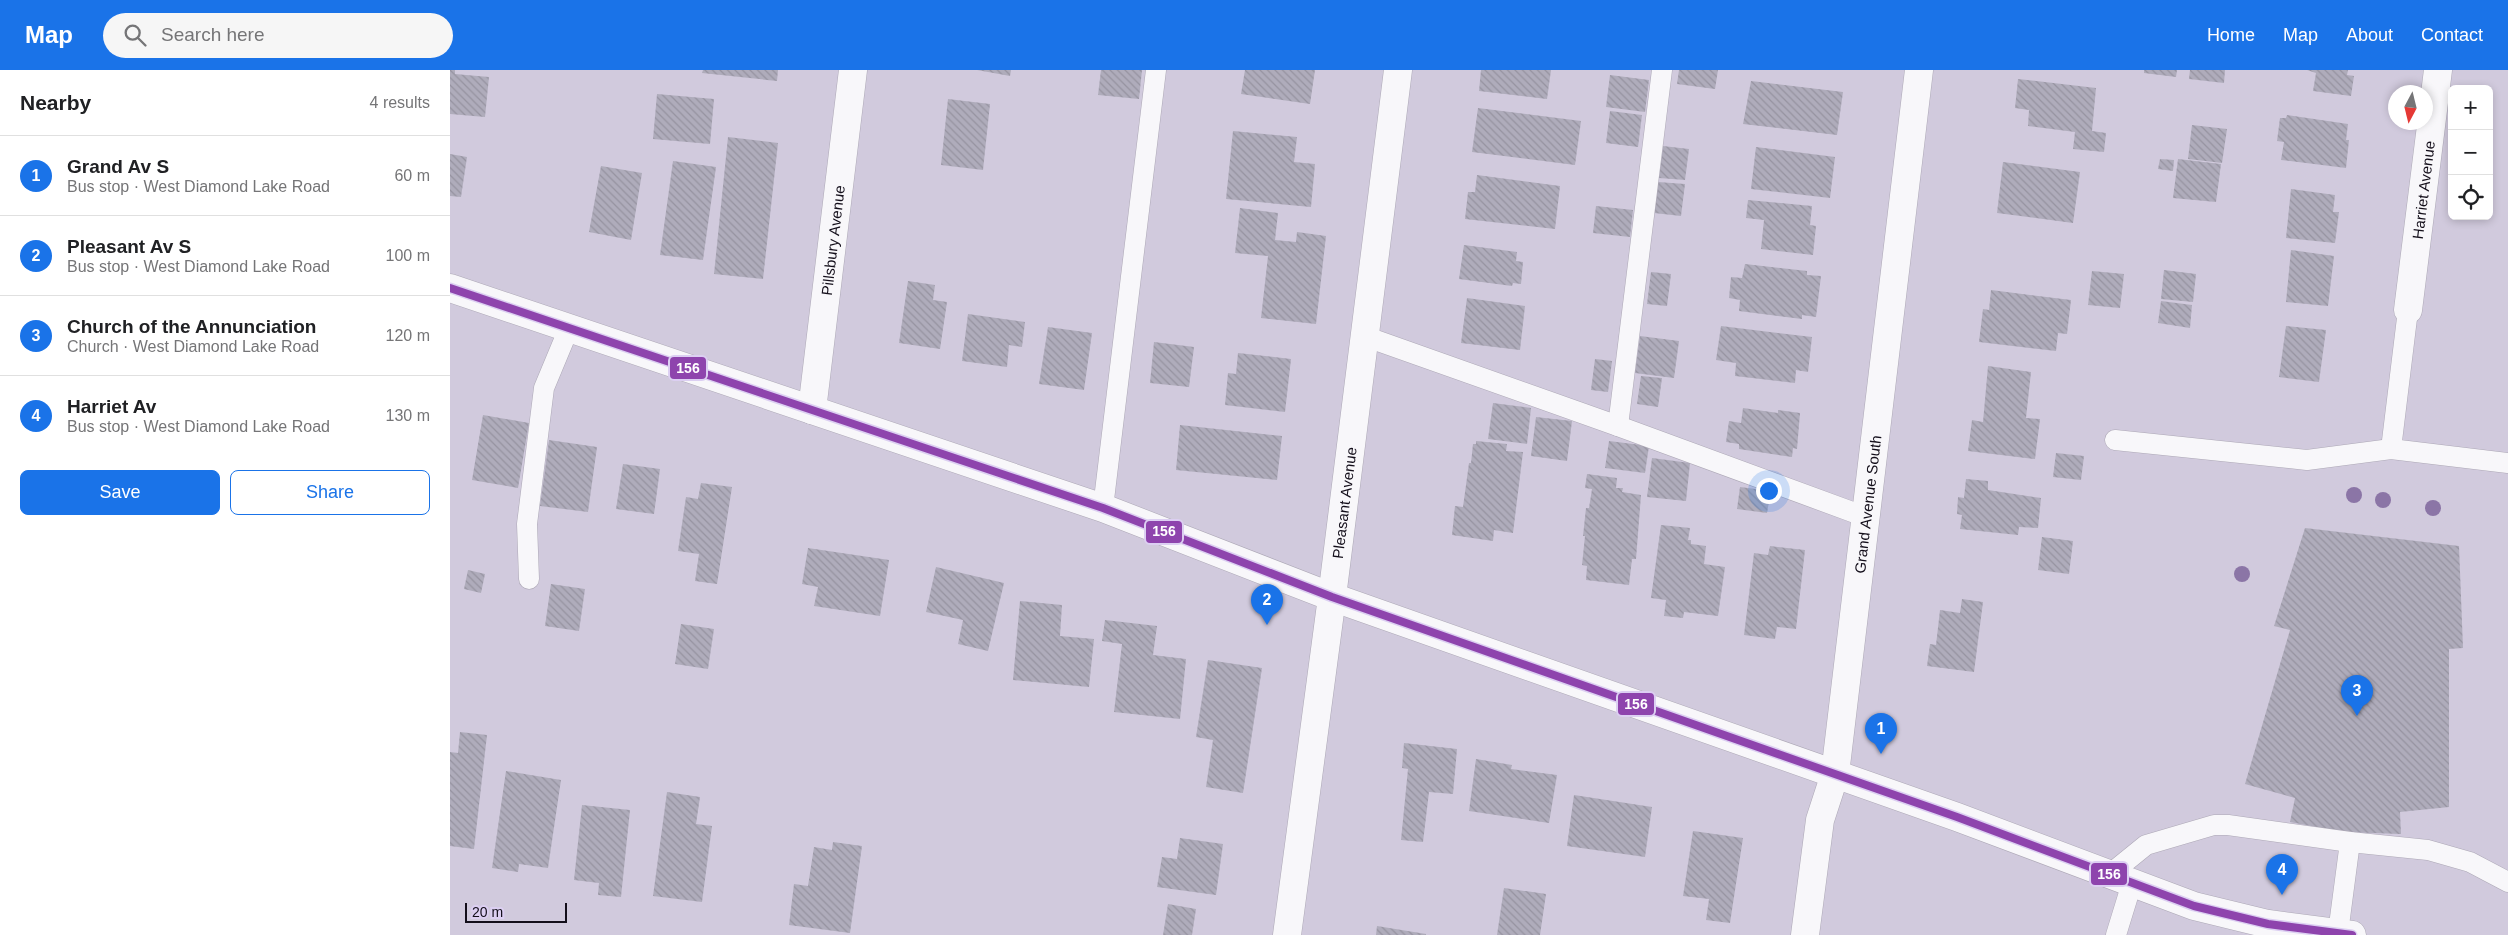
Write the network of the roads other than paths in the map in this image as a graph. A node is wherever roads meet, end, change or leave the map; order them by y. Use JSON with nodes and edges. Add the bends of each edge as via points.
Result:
{"nodes":[{"id":1,"x":853,"y":70,"type":"edge"},
{"id":2,"x":1156,"y":70,"type":"edge"},
{"id":3,"x":1398,"y":70,"type":"edge"},
{"id":4,"x":1662,"y":70,"type":"edge"},
{"id":5,"x":1918,"y":70,"type":"edge"},
{"id":6,"x":2438,"y":70,"type":"edge"},
{"id":7,"x":450,"y":288,"type":"edge"},
{"id":8,"x":2408,"y":310,"type":"joint"},
{"id":9,"x":569,"y":328,"type":"junction"},
{"id":10,"x":1364,"y":336,"type":"junction"},
{"id":11,"x":812,"y":410,"type":"junction"},
{"id":12,"x":1618,"y":426,"type":"junction"},
{"id":13,"x":2114,"y":440,"type":"dead end"},
{"id":14,"x":2391,"y":449,"type":"junction"},
{"id":15,"x":2508,"y":463,"type":"edge"},
{"id":16,"x":1103,"y":508,"type":"junction"},
{"id":17,"x":1866,"y":517,"type":"junction"},
{"id":18,"x":529,"y":579,"type":"dead end"},
{"id":19,"x":1332,"y":597,"type":"junction"},
{"id":20,"x":1835,"y":774,"type":"junction"},
{"id":21,"x":2350,"y":842,"type":"junction"},
{"id":22,"x":2120,"y":879,"type":"junction"},
{"id":23,"x":2508,"y":882,"type":"edge"},
{"id":24,"x":2342,"y":934,"type":"edge"},
{"id":25,"x":1287,"y":935,"type":"edge"},
{"id":26,"x":1805,"y":935,"type":"edge"},
{"id":27,"x":2116,"y":935,"type":"edge"}],
"edges":[{"from":1,"to":11,"type":"street","name":"Pillsbury Avenue"},
{"from":2,"to":16,"type":"lane"},
{"from":3,"to":10,"type":"street","name":"Pleasant Avenue"},
{"from":4,"to":12,"type":"lane"},
{"from":5,"to":17,"type":"street","name":"Grand Avenue South"},
{"from":6,"to":8,"type":"street","name":"Harriet Avenue"},
{"from":7,"to":9,"type":"street"},
{"from":8,"to":14,"type":"lane"},
{"from":9,"to":11,"type":"street"},
{"from":9,"to":18,"type":"lane","via":[[544,388],[527,524]]},
{"from":10,"to":12,"type":"lane"},
{"from":10,"to":19,"type":"street","name":"Pleasant Avenue"},
{"from":11,"to":16,"type":"street"},
{"from":12,"to":17,"type":"lane"},
{"from":13,"to":14,"type":"lane","via":[[2307,460]]},
{"from":14,"to":15,"type":"lane"},
{"from":16,"to":19,"type":"street"},
{"from":17,"to":20,"type":"street","name":"Grand Avenue South"},
{"from":19,"to":20,"type":"street"},
{"from":19,"to":25,"type":"street","name":"Pleasant Avenue"},
{"from":20,"to":22,"type":"street"},
{"from":20,"to":26,"type":"street","name":"Grand Avenue South","via":[[1820,820]]},
{"from":21,"to":22,"type":"lane","via":[[2214,825],[2146,846]]},
{"from":21,"to":23,"type":"lane","via":[[2428,850],[2470,862]]},
{"from":21,"to":24,"type":"lane"},
{"from":22,"to":24,"type":"street","via":[[2237,918]]},
{"from":22,"to":27,"type":"lane"}]}
